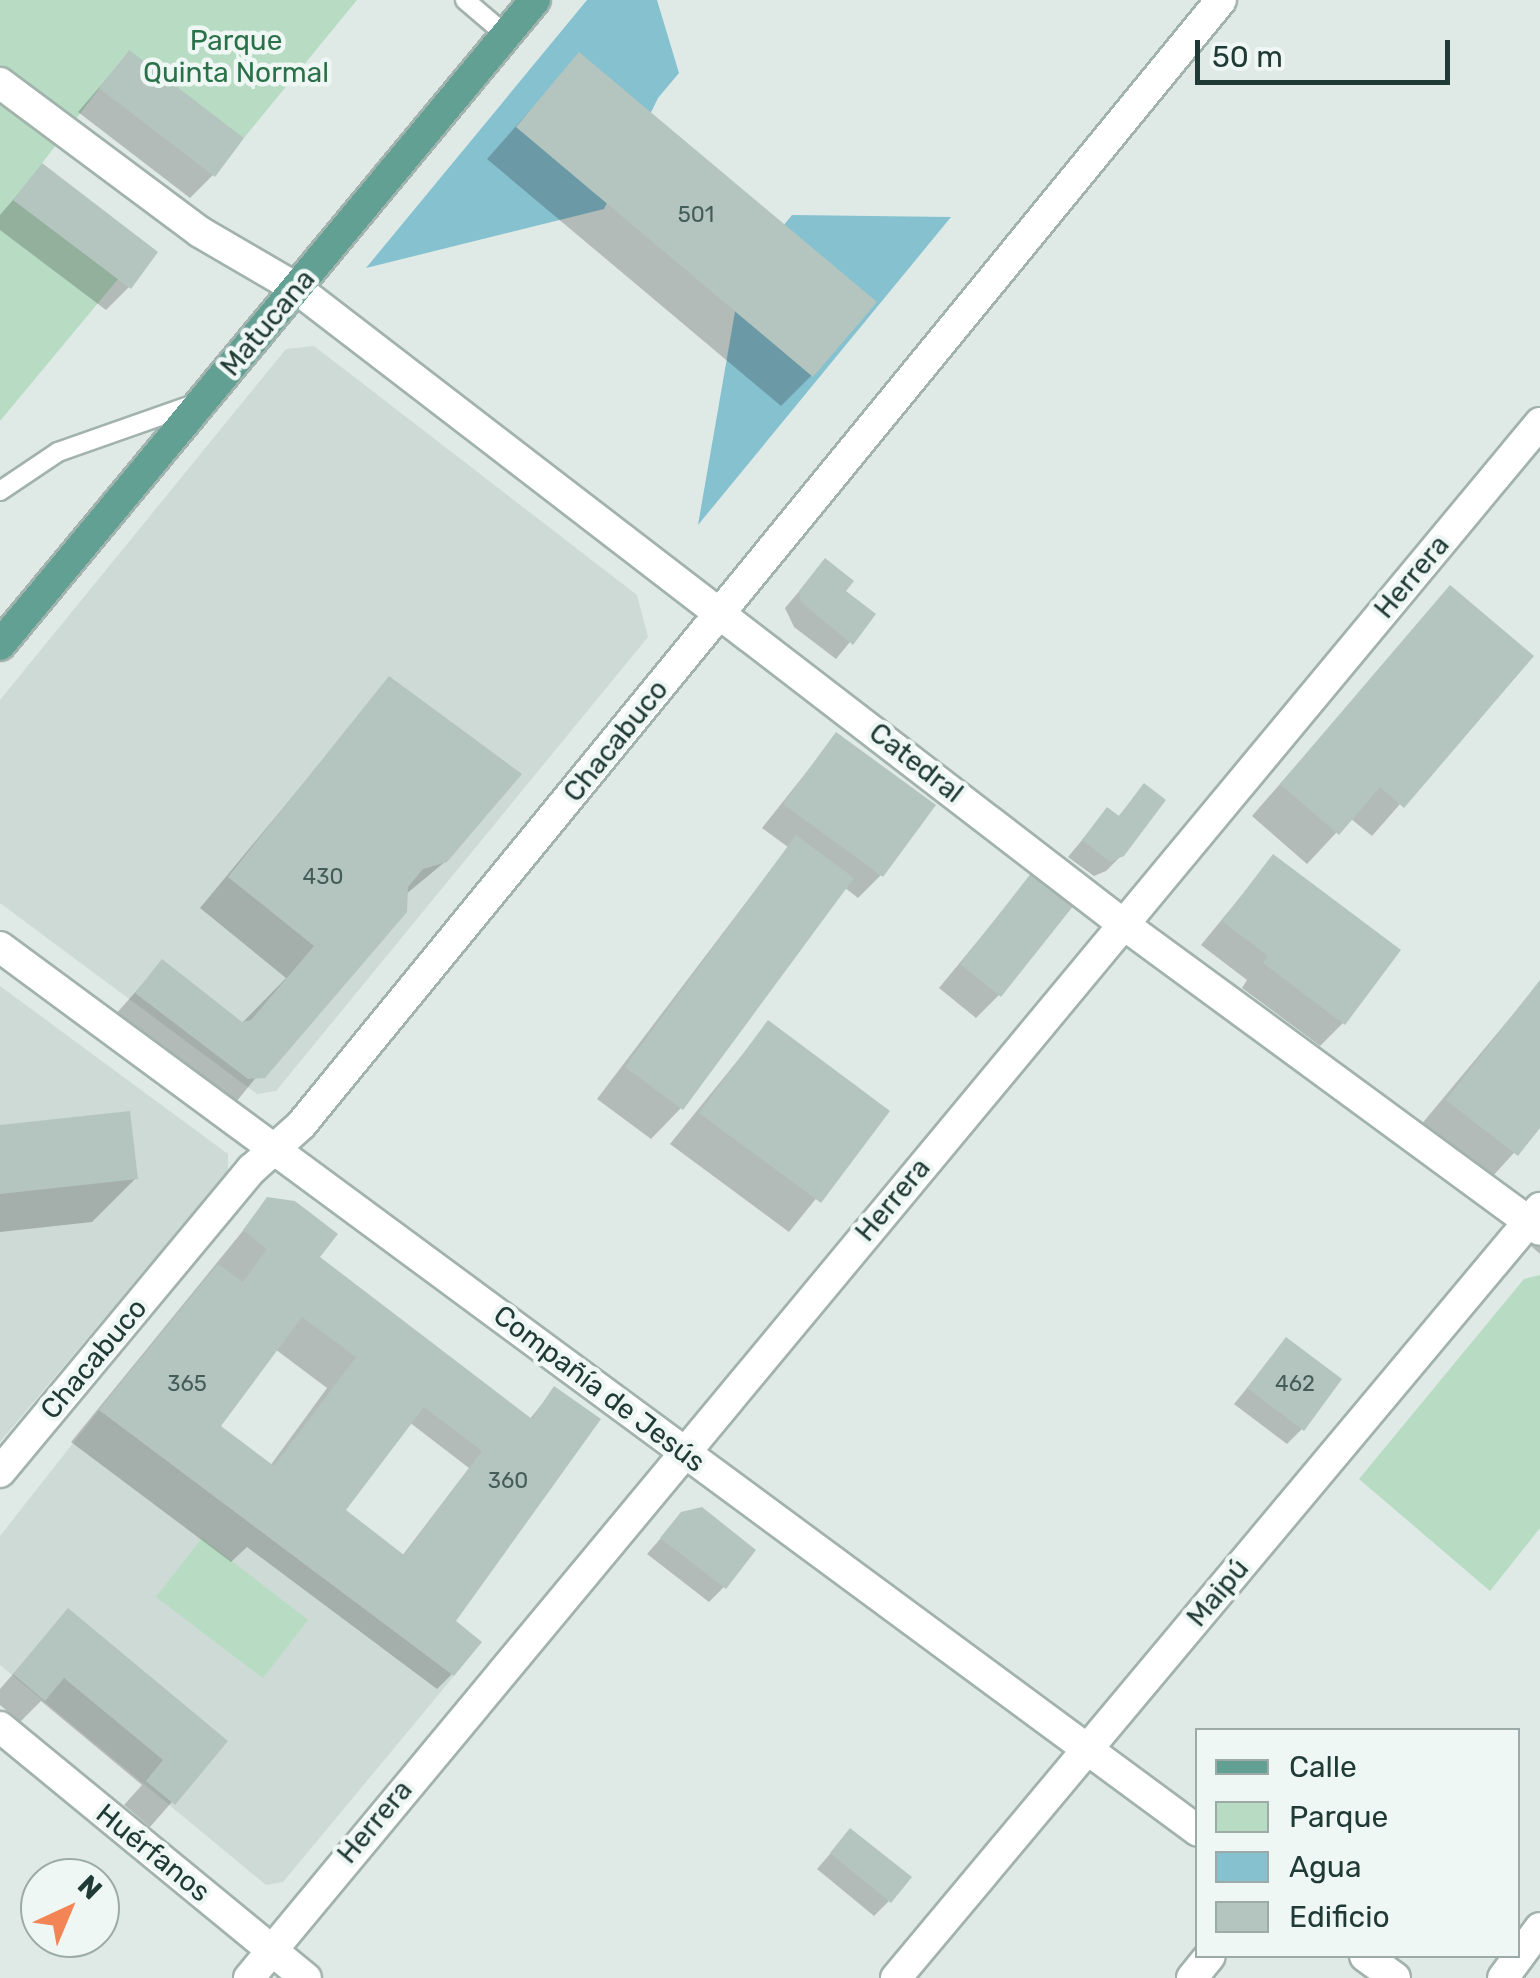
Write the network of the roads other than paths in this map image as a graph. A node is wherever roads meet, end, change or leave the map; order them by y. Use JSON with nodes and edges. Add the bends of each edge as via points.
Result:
{"nodes":[{"id":1,"x":465,"y":0,"type":"edge"},
{"id":2,"x":535,"y":0,"type":"edge"},
{"id":3,"x":1221,"y":0,"type":"edge"},
{"id":4,"x":506,"y":35,"type":"junction"},
{"id":5,"x":0,"y":83,"type":"edge"},
{"id":6,"x":296,"y":288,"type":"junction"},
{"id":7,"x":202,"y":401,"type":"junction"},
{"id":8,"x":1540,"y":423,"type":"edge"},
{"id":9,"x":0,"y":491,"type":"edge"},
{"id":10,"x":721,"y":612,"type":"junction"},
{"id":11,"x":0,"y":645,"type":"edge"},
{"id":12,"x":1123,"y":924,"type":"junction"},
{"id":13,"x":0,"y":947,"type":"edge"},
{"id":14,"x":275,"y":1148,"type":"junction"},
{"id":15,"x":1536,"y":1220,"type":"edge"},
{"id":16,"x":683,"y":1452,"type":"junction"},
{"id":17,"x":0,"y":1472,"type":"edge"},
{"id":18,"x":0,"y":1727,"type":"edge"},
{"id":19,"x":1087,"y":1750,"type":"junction"},
{"id":20,"x":1195,"y":1829,"type":"edge"},
{"id":21,"x":1540,"y":1928,"type":"edge"},
{"id":22,"x":271,"y":1950,"type":"junction"},
{"id":23,"x":1520,"y":1955,"type":"edge"},
{"id":24,"x":1208,"y":1958,"type":"edge"},
{"id":25,"x":1368,"y":1958,"type":"edge"},
{"id":26,"x":249,"y":1978,"type":"edge"},
{"id":27,"x":306,"y":1978,"type":"edge"},
{"id":28,"x":896,"y":1978,"type":"edge"},
{"id":29,"x":1192,"y":1978,"type":"edge"},
{"id":30,"x":1395,"y":1978,"type":"edge"}],
"edges":[{"from":1,"to":4,"type":"lane"},
{"from":2,"to":4,"type":"main road","name":"Matucana"},
{"from":3,"to":10,"type":"street","name":"Chacabuco"},
{"from":4,"to":6,"type":"main road","name":"Matucana"},
{"from":5,"to":6,"type":"street","name":"Catedral","via":[[200,232]]},
{"from":6,"to":7,"type":"main road","name":"Matucana"},
{"from":6,"to":10,"type":"street","name":"Catedral"},
{"from":7,"to":9,"type":"lane","via":[[58,452]]},
{"from":7,"to":11,"type":"main road","name":"Matucana"},
{"from":8,"to":12,"type":"street","name":"Herrera"},
{"from":10,"to":12,"type":"street","name":"Catedral"},
{"from":10,"to":14,"type":"street","name":"Chacabuco","via":[[301,1125]]},
{"from":12,"to":15,"type":"street","name":"Catedral"},
{"from":12,"to":16,"type":"street","name":"Herrera"},
{"from":13,"to":14,"type":"street","name":"Compañía de Jesús"},
{"from":14,"to":16,"type":"street","name":"Compañía de Jesús"},
{"from":14,"to":17,"type":"street","name":"Chacabuco"},
{"from":15,"to":19,"type":"street","name":"Maipú"},
{"from":16,"to":19,"type":"street","name":"Compañía de Jesús"},
{"from":16,"to":22,"type":"street","name":"Herrera"},
{"from":18,"to":22,"type":"street","name":"Huérfanos"},
{"from":19,"to":20,"type":"street","name":"Compañía de Jesús"},
{"from":19,"to":28,"type":"street","name":"Maipú"},
{"from":21,"to":23,"type":"street"},
{"from":22,"to":26,"type":"street","name":"Herrera"},
{"from":22,"to":27,"type":"street","name":"Huérfanos"},
{"from":24,"to":29,"type":"street"},
{"from":25,"to":30,"type":"street"}]}
